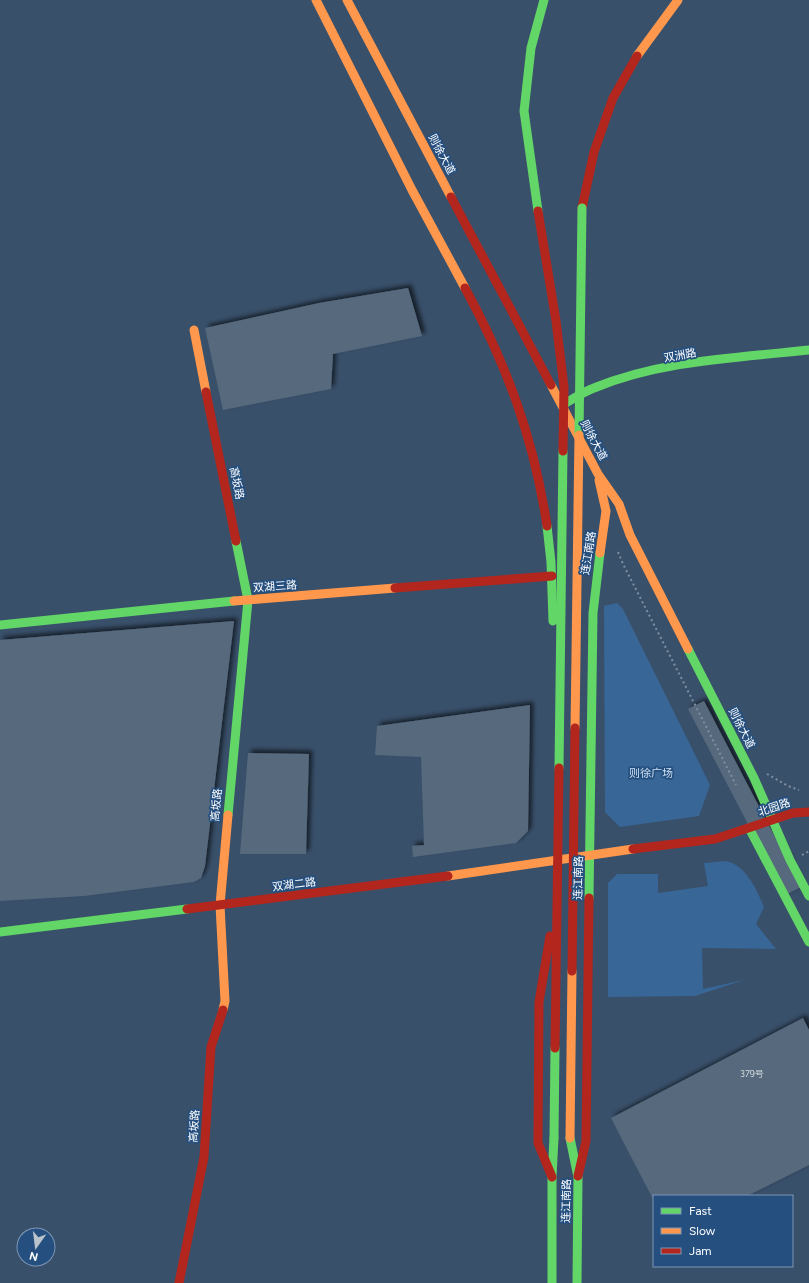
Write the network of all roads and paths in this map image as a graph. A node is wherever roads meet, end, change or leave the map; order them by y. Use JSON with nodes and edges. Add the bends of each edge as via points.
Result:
{"nodes":[{"id":1,"x":316,"y":0,"type":"edge"},
{"id":2,"x":347,"y":0,"type":"edge"},
{"id":3,"x":544,"y":0,"type":"edge"},
{"id":4,"x":678,"y":0,"type":"edge"},
{"id":5,"x":194,"y":330,"type":"dead end"},
{"id":6,"x":809,"y":350,"type":"edge"},
{"id":7,"x":562,"y":405,"type":"junction"},
{"id":8,"x":598,"y":474,"type":"junction"},
{"id":9,"x":618,"y":552,"type":"dead end"},
{"id":10,"x":552,"y":576,"type":"junction"},
{"id":11,"x":248,"y":600,"type":"junction"},
{"id":12,"x":0,"y":626,"type":"edge"},
{"id":13,"x":767,"y":774,"type":"dead end"},
{"id":14,"x":736,"y":785,"type":"dead end"},
{"id":15,"x":799,"y":790,"type":"dead end"},
{"id":16,"x":808,"y":810,"type":"edge"},
{"id":17,"x":772,"y":819,"type":"junction"},
{"id":18,"x":749,"y":828,"type":"junction"},
{"id":19,"x":809,"y":851,"type":"edge"},
{"id":20,"x":590,"y":855,"type":"junction"},
{"id":21,"x":802,"y":855,"type":"dead end"},
{"id":22,"x":551,"y":861,"type":"junction"},
{"id":23,"x":801,"y":901,"type":"edge"},
{"id":24,"x":220,"y":905,"type":"junction"},
{"id":25,"x":0,"y":932,"type":"edge"},
{"id":26,"x":809,"y":942,"type":"edge"},
{"id":27,"x":552,"y":1177,"type":"junction"},
{"id":28,"x":578,"y":1177,"type":"junction"},
{"id":29,"x":179,"y":1283,"type":"edge"},
{"id":30,"x":552,"y":1283,"type":"edge"},
{"id":31,"x":578,"y":1283,"type":"edge"}],
"edges":[{"from":1,"to":10,"type":"main road","via":[[490,338],[513,389],[540,480],[549,530]]},
{"from":2,"to":7,"type":"main road","name":"则徐大道"},
{"from":3,"to":27,"type":"main road","bridge":true,"via":[[531,48],[524,111],[564,387]]},
{"from":4,"to":28,"type":"main road","bridge":true,"via":[[641,48],[613,98],[594,152],[582,208],[570,1138]]},
{"from":5,"to":11,"type":"main road","name":"高坂路"},
{"from":6,"to":7,"type":"main road","name":"双洲路","via":[[692,364],[637,375],[594,389]]},
{"from":7,"to":8,"type":"main road","name":"则徐大道"},
{"from":8,"to":17,"type":"main road","name":"则徐大道","via":[[619,504],[630,535],[754,778]]},
{"from":8,"to":20,"type":"main road","name":"连江南路","via":[[606,511],[593,613]]},
{"from":9,"to":14,"type":"path"},
{"from":10,"to":11,"type":"main road","name":"双湖三路"},
{"from":10,"to":22,"type":"main road","name":"连江南路"},
{"from":11,"to":12,"type":"main road","name":"双湖三路"},
{"from":11,"to":24,"type":"main road","name":"高坂路"},
{"from":13,"to":15,"type":"path"},
{"from":16,"to":17,"type":"main road","name":"北园路"},
{"from":17,"to":18,"type":"main road","name":"北园路"},
{"from":17,"to":23,"type":"main road","name":"则徐大道","via":[[790,860]]},
{"from":18,"to":20,"type":"main road","name":"北园路","via":[[715,839]]},
{"from":18,"to":23,"type":"main road","name":"则徐大道"},
{"from":19,"to":21,"type":"path"},
{"from":20,"to":22,"type":"main road","name":"双湖二路"},
{"from":20,"to":28,"type":"main road","name":"连江南路","via":[[586,1141]]},
{"from":22,"to":24,"type":"main road","name":"双湖二路"},
{"from":22,"to":27,"type":"main road","name":"连江南路","via":[[550,950],[539,1002],[538,1143]]},
{"from":23,"to":26,"type":"main road","name":"则徐大道"},
{"from":24,"to":25,"type":"main road","name":"双湖二路"},
{"from":24,"to":29,"type":"main road","name":"高坂路","via":[[225,1001],[223,1015],[210,1052],[206,1137],[194,1221]]},
{"from":27,"to":30,"type":"main road","name":"连江南路"},
{"from":28,"to":31,"type":"main road","name":"连江南路"}]}
